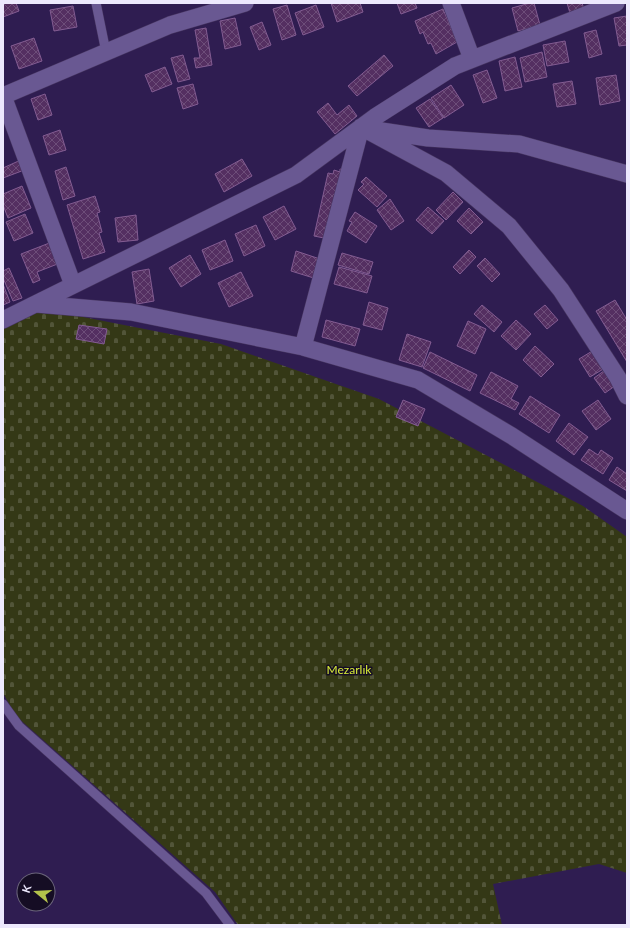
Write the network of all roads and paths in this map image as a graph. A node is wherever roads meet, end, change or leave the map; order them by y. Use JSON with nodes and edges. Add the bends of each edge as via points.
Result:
{"nodes":[{"id":1,"x":96,"y":3,"type":"edge"},
{"id":2,"x":245,"y":3,"type":"edge"},
{"id":3,"x":451,"y":3,"type":"edge"},
{"id":4,"x":616,"y":3,"type":"edge"},
{"id":5,"x":106,"y":52,"type":"junction"},
{"id":6,"x":472,"y":59,"type":"junction"},
{"id":7,"x":3,"y":96,"type":"edge"},
{"id":8,"x":361,"y":127,"type":"junction"},
{"id":9,"x":627,"y":174,"type":"edge"},
{"id":10,"x":73,"y":285,"type":"junction"},
{"id":11,"x":36,"y":304,"type":"junction"},
{"id":12,"x":3,"y":320,"type":"edge"},
{"id":13,"x":303,"y":347,"type":"junction"},
{"id":14,"x":627,"y":396,"type":"edge"},
{"id":15,"x":627,"y":511,"type":"edge"},
{"id":16,"x":3,"y":704,"type":"edge"},
{"id":17,"x":230,"y":925,"type":"edge"}],
"edges":[{"from":1,"to":5,"type":"lane"},
{"from":2,"to":5,"type":"street","via":[[170,24]]},
{"from":3,"to":6,"type":"street"},
{"from":4,"to":6,"type":"street"},
{"from":5,"to":7,"type":"street"},
{"from":6,"to":8,"type":"street","via":[[454,66]]},
{"from":7,"to":10,"type":"street"},
{"from":8,"to":9,"type":"street","via":[[428,138],[519,144]]},
{"from":8,"to":10,"type":"street","via":[[296,175]]},
{"from":8,"to":13,"type":"street"},
{"from":8,"to":14,"type":"street","via":[[446,173],[510,226],[561,290]]},
{"from":10,"to":11,"type":"street"},
{"from":11,"to":12,"type":"street"},
{"from":11,"to":13,"type":"street","via":[[131,312]]},
{"from":13,"to":15,"type":"street","via":[[418,380],[512,436]]},
{"from":16,"to":17,"type":"lane","via":[[19,726],[206,893]]}]}
